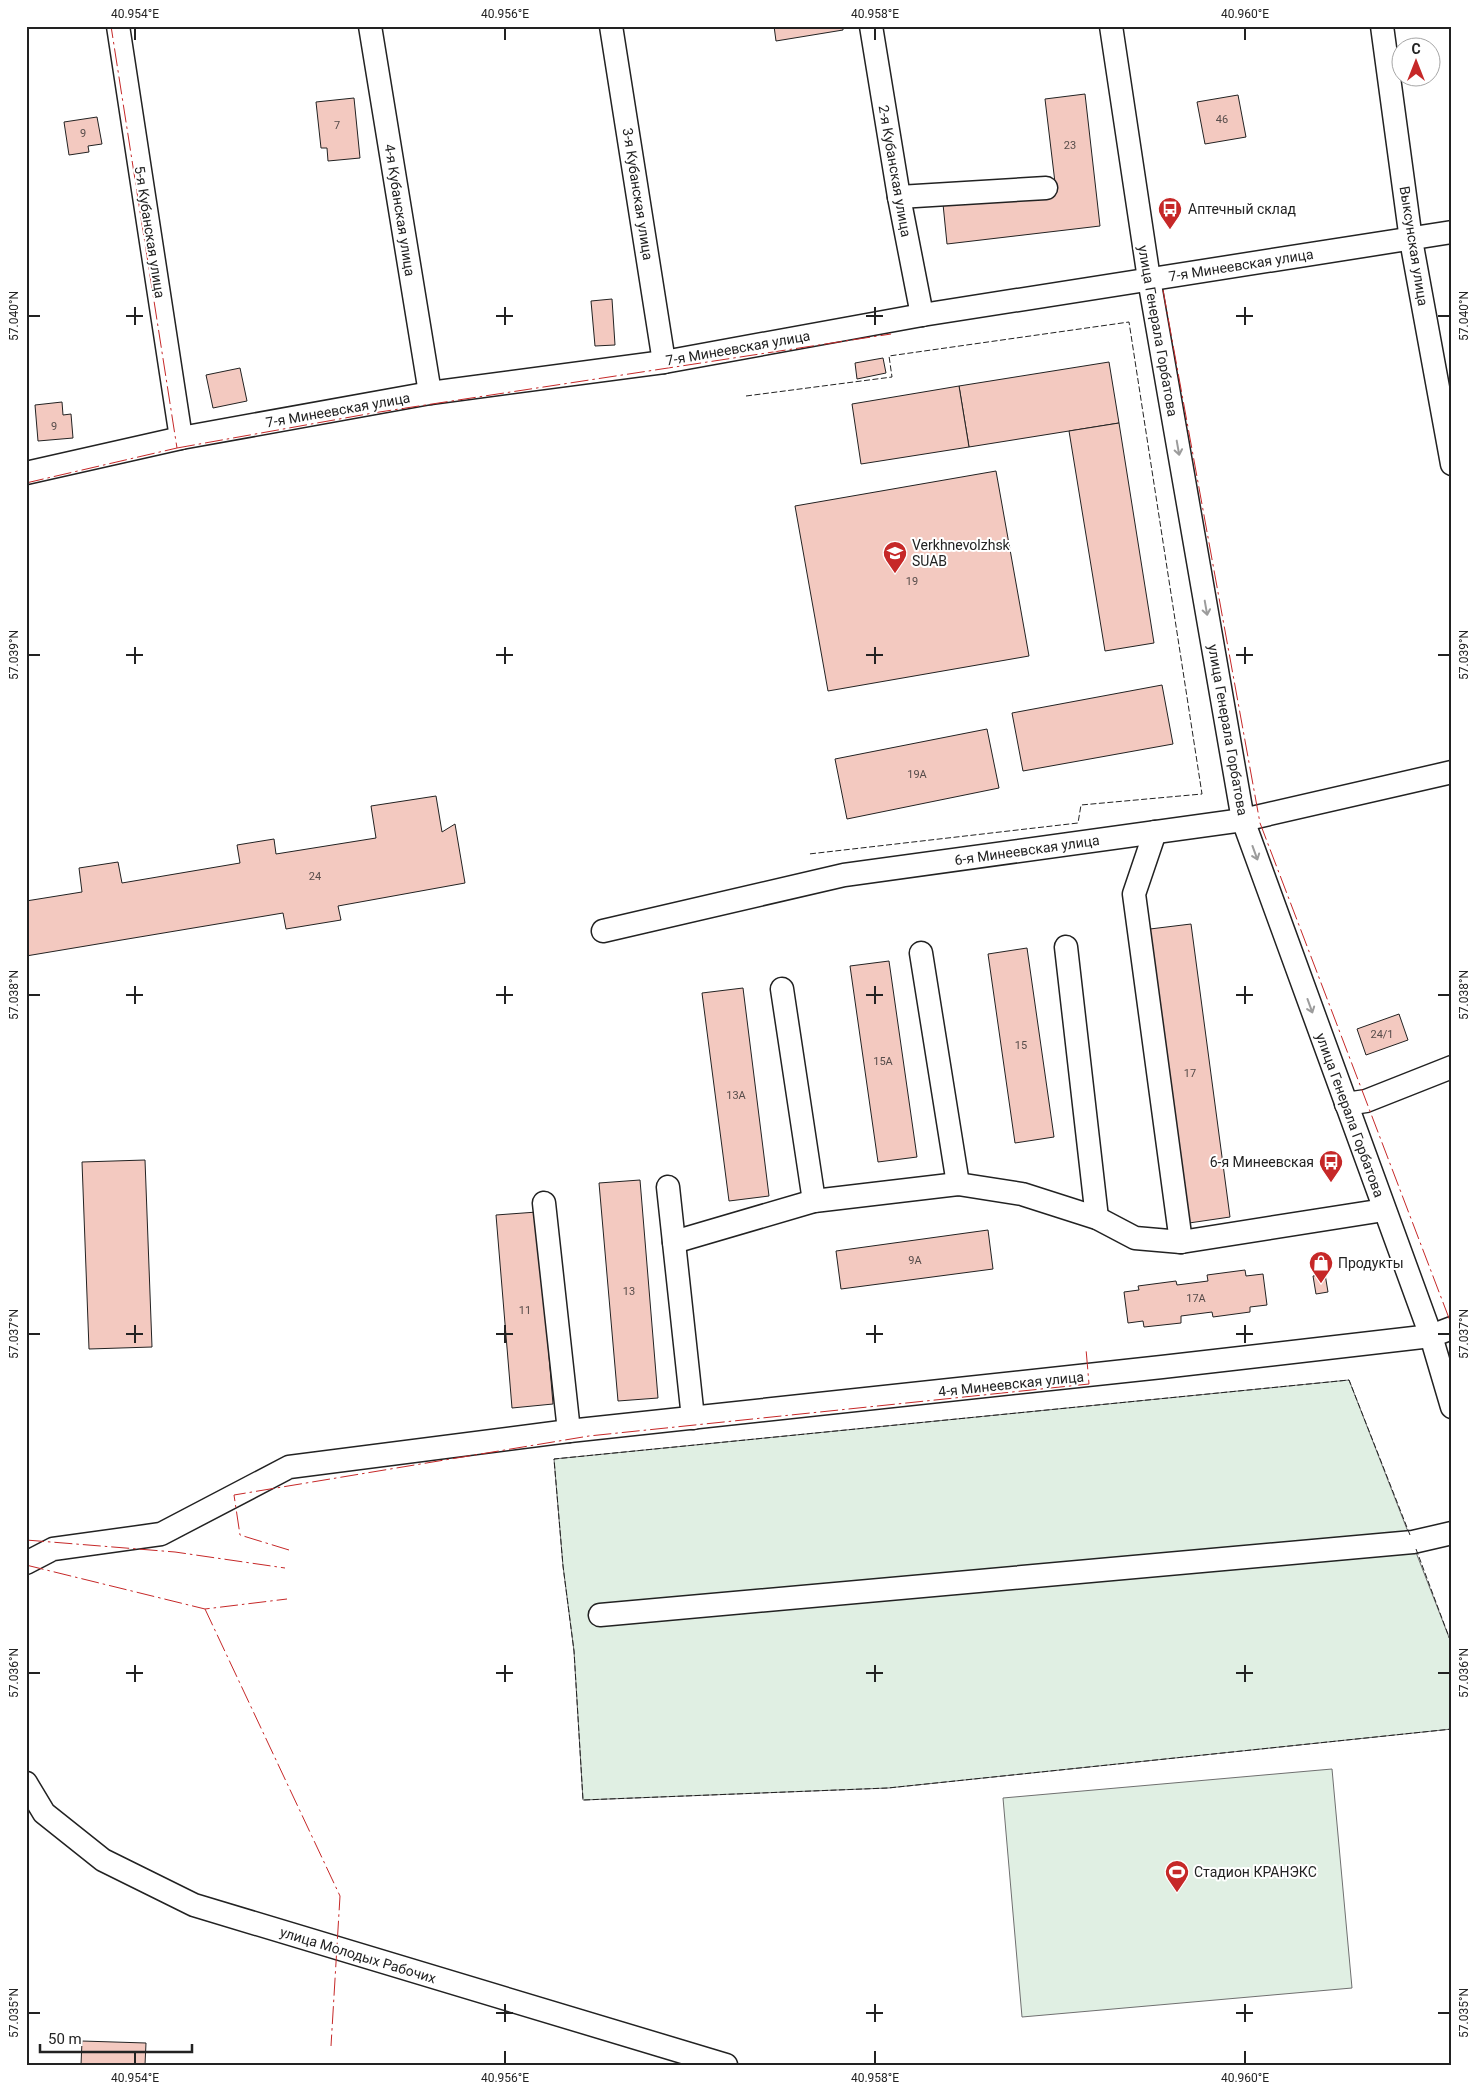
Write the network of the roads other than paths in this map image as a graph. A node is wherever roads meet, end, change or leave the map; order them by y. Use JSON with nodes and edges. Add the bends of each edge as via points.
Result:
{"nodes":[{"id":1,"x":118,"y":26,"type":"edge"},
{"id":2,"x":370,"y":26,"type":"edge"},
{"id":3,"x":611,"y":26,"type":"edge"},
{"id":4,"x":870,"y":26,"type":"edge"},
{"id":5,"x":1111,"y":26,"type":"edge"},
{"id":6,"x":1382,"y":26,"type":"edge"},
{"id":7,"x":1046,"y":188,"type":"dead end"},
{"id":8,"x":899,"y":197,"type":"junction"},
{"id":9,"x":1452,"y":232,"type":"edge"},
{"id":10,"x":1411,"y":240,"type":"junction"},
{"id":11,"x":1149,"y":280,"type":"junction"},
{"id":12,"x":922,"y":315,"type":"junction"},
{"id":13,"x":664,"y":362,"type":"junction"},
{"id":14,"x":430,"y":394,"type":"junction"},
{"id":15,"x":181,"y":438,"type":"junction"},
{"id":16,"x":1452,"y":464,"type":"edge"},
{"id":17,"x":26,"y":473,"type":"edge"},
{"id":18,"x":1452,"y":772,"type":"edge"},
{"id":19,"x":1243,"y":820,"type":"junction"},
{"id":20,"x":1156,"y":832,"type":"junction"},
{"id":21,"x":604,"y":931,"type":"dead end"},
{"id":22,"x":1066,"y":947,"type":"dead end"},
{"id":23,"x":921,"y":953,"type":"dead end"},
{"id":24,"x":782,"y":989,"type":"dead end"},
{"id":25,"x":1452,"y":1068,"type":"edge"},
{"id":26,"x":1346,"y":1104,"type":"junction"},
{"id":27,"x":958,"y":1184,"type":"junction"},
{"id":28,"x":668,"y":1187,"type":"dead end"},
{"id":29,"x":814,"y":1201,"type":"junction"},
{"id":30,"x":544,"y":1204,"type":"dead end"},
{"id":31,"x":1384,"y":1210,"type":"junction"},
{"id":32,"x":1097,"y":1218,"type":"junction"},
{"id":33,"x":674,"y":1242,"type":"junction"},
{"id":34,"x":1181,"y":1242,"type":"junction"},
{"id":35,"x":1452,"y":1328,"type":"edge"},
{"id":36,"x":1431,"y":1336,"type":"junction"},
{"id":37,"x":1452,"y":1407,"type":"edge"},
{"id":38,"x":693,"y":1418,"type":"junction"},
{"id":39,"x":569,"y":1431,"type":"junction"},
{"id":40,"x":1452,"y":1534,"type":"edge"},
{"id":41,"x":26,"y":1563,"type":"edge"},
{"id":42,"x":600,"y":1615,"type":"dead end"},
{"id":43,"x":26,"y":1783,"type":"edge"},
{"id":44,"x":726,"y":2065,"type":"edge"}],
"edges":[{"from":1,"to":15,"type":"street","name":"5-я Кубанская улица"},
{"from":2,"to":14,"type":"street","name":"4-я Кубанская улица"},
{"from":3,"to":13,"type":"street","name":"3-я Кубанская улица"},
{"from":4,"to":8,"type":"street","name":"2-я Кубанская улица"},
{"from":5,"to":11,"type":"street","name":"улица Генерала Горбатова"},
{"from":6,"to":10,"type":"street","name":"Выксунская улица"},
{"from":7,"to":8,"type":"street"},
{"from":8,"to":12,"type":"street","name":"2-я Кубанская улица"},
{"from":9,"to":10,"type":"street","name":"7-я Минеевская улица"},
{"from":10,"to":11,"type":"street","name":"7-я Минеевская улица"},
{"from":10,"to":16,"type":"street","name":"Выксунская улица"},
{"from":11,"to":12,"type":"street","name":"7-я Минеевская улица"},
{"from":11,"to":19,"type":"street","name":"улица Генерала Горбатова","one_way":true},
{"from":12,"to":13,"type":"street","name":"7-я Минеевская улица"},
{"from":13,"to":14,"type":"street","name":"7-я Минеевская улица"},
{"from":14,"to":15,"type":"street","name":"7-я Минеевская улица"},
{"from":15,"to":17,"type":"street","name":"7-я Минеевская улица"},
{"from":18,"to":19,"type":"street","name":"6-я Минеевская улица"},
{"from":19,"to":20,"type":"street","name":"6-я Минеевская улица"},
{"from":19,"to":26,"type":"street","name":"улица Генерала Горбатова","one_way":true},
{"from":20,"to":21,"type":"street","name":"6-я Минеевская улица","via":[[844,875]]},
{"from":20,"to":34,"type":"street","via":[[1134,894]]},
{"from":22,"to":32,"type":"street"},
{"from":23,"to":27,"type":"street"},
{"from":24,"to":29,"type":"street"},
{"from":25,"to":26,"type":"street","via":[[1366,1101]]},
{"from":26,"to":31,"type":"street","name":"улица Генерала Горбатова"},
{"from":27,"to":29,"type":"street"},
{"from":27,"to":32,"type":"street","via":[[1022,1194]]},
{"from":28,"to":33,"type":"street"},
{"from":29,"to":33,"type":"street"},
{"from":30,"to":39,"type":"street"},
{"from":31,"to":34,"type":"street"},
{"from":31,"to":36,"type":"street","name":"улица Генерала Горбатова"},
{"from":32,"to":34,"type":"street","via":[[1135,1238]]},
{"from":33,"to":38,"type":"street"},
{"from":35,"to":36,"type":"street","name":"4-я Минеевская улица"},
{"from":36,"to":37,"type":"street","name":"улица Генерала Горбатова"},
{"from":36,"to":38,"type":"street","name":"4-я Минеевская улица"},
{"from":38,"to":39,"type":"street","name":"4-я Минеевская улица"},
{"from":39,"to":41,"type":"street","name":"4-я Минеевская улица","via":[[289,1468],[161,1534],[52,1549]]},
{"from":40,"to":42,"type":"street","via":[[1403,1543]]},
{"from":43,"to":44,"type":"street","name":"улица Молодых Рабочих","via":[[44,1813],[103,1860],[194,1905]]}]}
